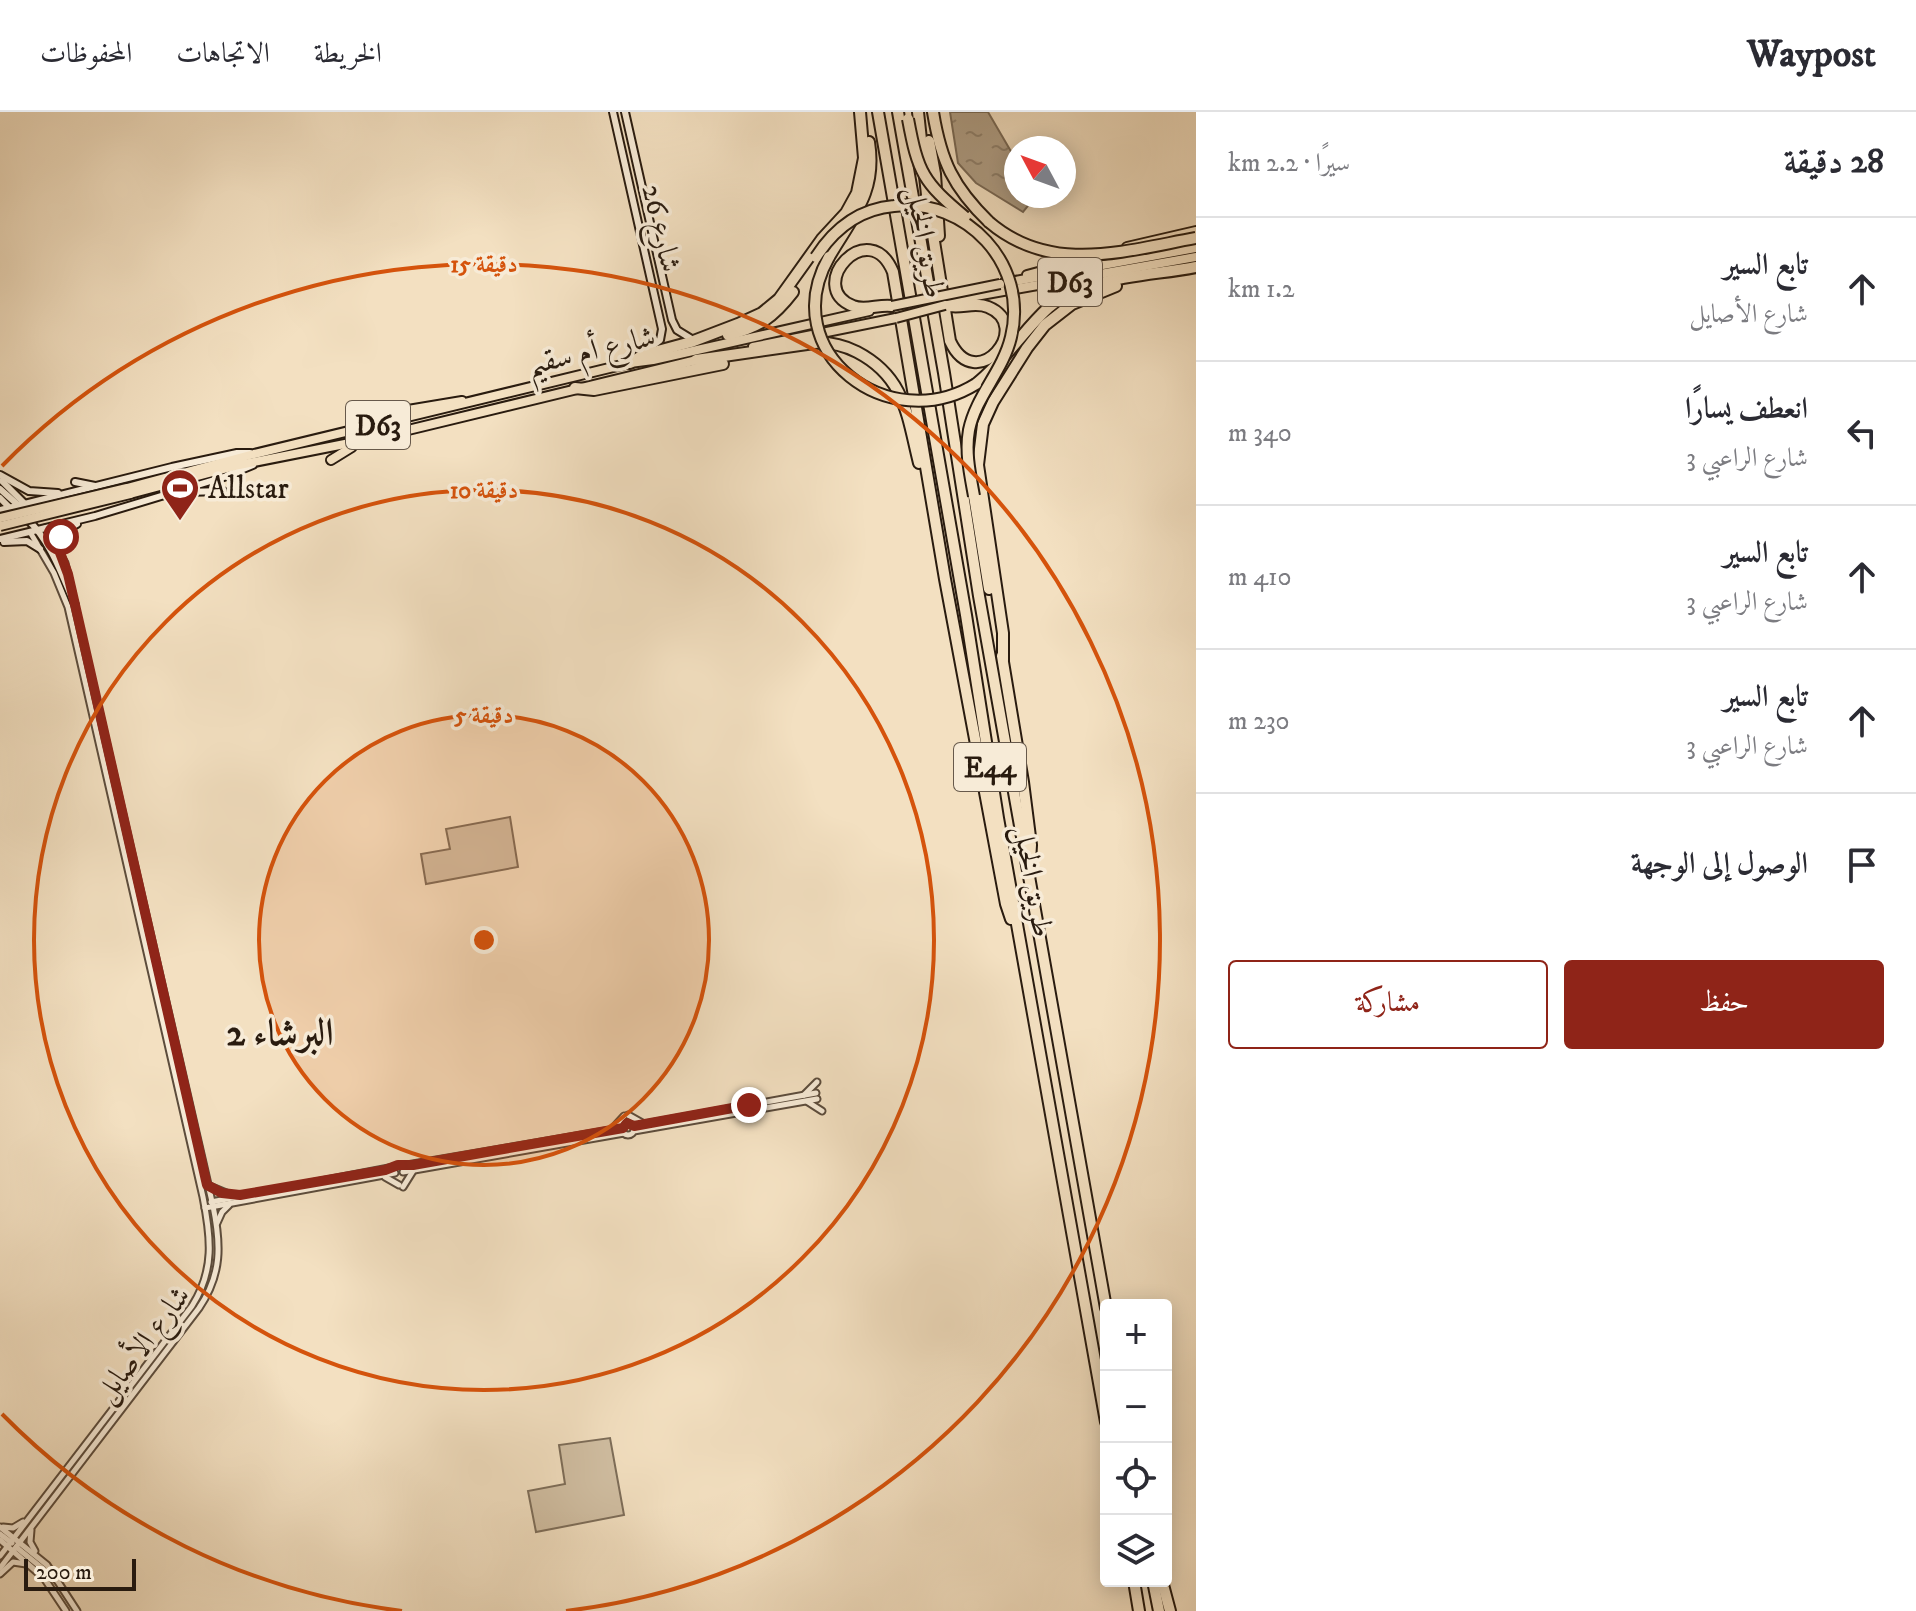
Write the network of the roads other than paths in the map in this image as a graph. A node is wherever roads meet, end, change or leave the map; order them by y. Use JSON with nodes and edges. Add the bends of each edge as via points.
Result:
{"nodes":[{"id":1,"x":613,"y":112,"type":"edge"},
{"id":2,"x":625,"y":112,"type":"edge"},
{"id":3,"x":862,"y":112,"type":"edge"},
{"id":4,"x":878,"y":112,"type":"edge"},
{"id":5,"x":898,"y":112,"type":"edge"},
{"id":6,"x":921,"y":112,"type":"edge"},
{"id":7,"x":933,"y":112,"type":"edge"},
{"id":8,"x":907,"y":114,"type":"edge"},
{"id":9,"x":977,"y":230,"type":"junction"},
{"id":10,"x":1196,"y":231,"type":"edge"},
{"id":11,"x":640,"y":234,"type":"junction"},
{"id":12,"x":1196,"y":238,"type":"edge"},
{"id":13,"x":653,"y":240,"type":"junction"},
{"id":14,"x":1196,"y":248,"type":"edge"},
{"id":15,"x":1196,"y":257,"type":"edge"},
{"id":16,"x":1160,"y":264,"type":"junction"},
{"id":17,"x":1196,"y":268,"type":"edge"},
{"id":18,"x":1019,"y":279,"type":"junction"},
{"id":19,"x":940,"y":282,"type":"junction"},
{"id":20,"x":1116,"y":286,"type":"junction"},
{"id":21,"x":945,"y":305,"type":"junction"},
{"id":22,"x":892,"y":306,"type":"junction"},
{"id":23,"x":690,"y":338,"type":"dead end"},
{"id":24,"x":1015,"y":346,"type":"junction"},
{"id":25,"x":648,"y":349,"type":"dead end"},
{"id":26,"x":858,"y":352,"type":"junction"},
{"id":27,"x":696,"y":360,"type":"junction"},
{"id":28,"x":632,"y":363,"type":"junction"},
{"id":29,"x":575,"y":388,"type":"junction"},
{"id":30,"x":471,"y":402,"type":"junction"},
{"id":31,"x":390,"y":413,"type":"dead end"},
{"id":32,"x":375,"y":438,"type":"junction"},
{"id":33,"x":196,"y":455,"type":"dead end"},
{"id":34,"x":256,"y":458,"type":"junction"},
{"id":35,"x":331,"y":460,"type":"dead end"},
{"id":36,"x":172,"y":467,"type":"junction"},
{"id":37,"x":0,"y":477,"type":"edge"},
{"id":38,"x":75,"y":482,"type":"dead end"},
{"id":39,"x":95,"y":486,"type":"junction"},
{"id":40,"x":0,"y":489,"type":"edge"},
{"id":41,"x":128,"y":491,"type":"junction"},
{"id":42,"x":223,"y":491,"type":"dead end"},
{"id":43,"x":69,"y":493,"type":"junction"},
{"id":44,"x":166,"y":494,"type":"junction"},
{"id":45,"x":0,"y":498,"type":"edge"},
{"id":46,"x":21,"y":504,"type":"junction"},
{"id":47,"x":9,"y":507,"type":"junction"},
{"id":48,"x":0,"y":510,"type":"edge"},
{"id":49,"x":95,"y":516,"type":"junction"},
{"id":50,"x":0,"y":518,"type":"edge"},
{"id":51,"x":60,"y":525,"type":"junction"},
{"id":52,"x":0,"y":526,"type":"edge"},
{"id":53,"x":38,"y":530,"type":"junction"},
{"id":54,"x":939,"y":535,"type":"junction"},
{"id":55,"x":0,"y":541,"type":"edge"},
{"id":56,"x":40,"y":549,"type":"junction"},
{"id":57,"x":59,"y":550,"type":"junction"},
{"id":58,"x":75,"y":605,"type":"junction"},
{"id":59,"x":1003,"y":660,"type":"junction"},
{"id":60,"x":115,"y":753,"type":"dead end"},
{"id":61,"x":111,"y":761,"type":"junction"},
{"id":62,"x":123,"y":818,"type":"junction"},
{"id":63,"x":130,"y":826,"type":"dead end"},
{"id":64,"x":1028,"y":867,"type":"junction"},
{"id":65,"x":1018,"y":931,"type":"junction"},
{"id":66,"x":817,"y":1082,"type":"dead end"},
{"id":67,"x":817,"y":1096,"type":"dead end"},
{"id":68,"x":803,"y":1099,"type":"junction"},
{"id":69,"x":822,"y":1111,"type":"dead end"},
{"id":70,"x":645,"y":1124,"type":"junction"},
{"id":71,"x":634,"y":1129,"type":"junction"},
{"id":72,"x":610,"y":1130,"type":"junction"},
{"id":73,"x":623,"y":1130,"type":"junction"},
{"id":74,"x":398,"y":1169,"type":"junction"},
{"id":75,"x":416,"y":1169,"type":"junction"},
{"id":76,"x":380,"y":1176,"type":"junction"},
{"id":77,"x":207,"y":1185,"type":"junction"},
{"id":78,"x":240,"y":1195,"type":"junction"},
{"id":79,"x":229,"y":1204,"type":"junction"},
{"id":80,"x":208,"y":1205,"type":"junction"},
{"id":81,"x":217,"y":1227,"type":"junction"},
{"id":82,"x":1104,"y":1299,"type":"edge"},
{"id":83,"x":1100,"y":1389,"type":"edge"},
{"id":84,"x":44,"y":1495,"type":"junction"},
{"id":85,"x":35,"y":1510,"type":"junction"},
{"id":86,"x":0,"y":1526,"type":"edge"},
{"id":87,"x":32,"y":1526,"type":"junction"},
{"id":88,"x":0,"y":1537,"type":"edge"},
{"id":89,"x":14,"y":1544,"type":"junction"},
{"id":90,"x":0,"y":1556,"type":"edge"},
{"id":91,"x":40,"y":1558,"type":"junction"},
{"id":92,"x":34,"y":1568,"type":"junction"},
{"id":93,"x":0,"y":1569,"type":"edge"},
{"id":94,"x":58,"y":1581,"type":"junction"},
{"id":95,"x":1135,"y":1587,"type":"edge"},
{"id":96,"x":1154,"y":1587,"type":"edge"},
{"id":97,"x":1164,"y":1587,"type":"edge"},
{"id":98,"x":66,"y":1611,"type":"edge"},
{"id":99,"x":77,"y":1611,"type":"edge"},
{"id":100,"x":1139,"y":1611,"type":"edge"},
{"id":101,"x":1159,"y":1611,"type":"edge"},
{"id":102,"x":1170,"y":1611,"type":"edge"}],
"edges":[{"from":1,"to":11,"type":"main road","name":"شارع 26"},
{"from":2,"to":13,"type":"main road","name":"شارع 26"},
{"from":3,"to":24,"type":"highway","bridge":true,"via":[[871,157],[868,189],[829,257],[817,291],[817,320],[828,352],[851,379],[883,397],[917,402],[945,398],[976,384]]},
{"from":3,"to":28,"type":"highway","via":[[864,158],[857,193],[779,299],[750,319]]},
{"from":4,"to":65,"type":"highway","name":"طريق الخيل","number":"E44"},
{"from":5,"to":64,"type":"highway","name":"طريق الخيل","number":"E44"},
{"from":6,"to":19,"type":"highway"},
{"from":6,"to":19,"type":"highway","via":[[937,195]]},
{"from":7,"to":12,"type":"highway","bridge":true,"via":[[950,175],[965,197],[1008,237],[1077,257]]},
{"from":8,"to":9,"type":"highway","bridge":true,"via":[[925,179]]},
{"from":9,"to":28,"type":"highway","bridge":true,"via":[[931,208],[888,206],[869,211],[830,236],[777,312],[763,322]]},
{"from":9,"to":59,"type":"highway","bridge":true,"via":[[1006,269],[1014,318],[1006,355],[978,403],[967,455]]},
{"from":10,"to":18,"type":"main road"},
{"from":11,"to":13,"type":"main road","via":[[647,242]]},
{"from":11,"to":25,"type":"main road","name":"شارع 26","via":[[662,329],[660,340]]},
{"from":13,"to":23,"type":"main road","name":"شارع 26","via":[[673,323]]},
{"from":14,"to":18,"type":"main road","name":"شارع أم سقيم","number":"D63"},
{"from":15,"to":16,"type":"main road","name":"شارع أم سقيم","number":"D63"},
{"from":16,"to":17,"type":"main road"},
{"from":16,"to":21,"type":"main road","name":"شارع أم سقيم","number":"D63"},
{"from":17,"to":20,"type":"highway"},
{"from":17,"to":24,"type":"highway","via":[[1070,294],[1047,309]]},
{"from":18,"to":22,"type":"main road","name":"شارع أم سقيم","number":"D63","bridge":true},
{"from":19,"to":21,"type":"highway","via":[[949,336],[955,350],[977,362],[998,352],[1005,330],[995,311],[980,305]]},
{"from":20,"to":24,"type":"highway","via":[[1067,301]]},
{"from":20,"to":59,"type":"highway","via":[[1072,304],[1045,325],[983,424],[978,465]]},
{"from":21,"to":27,"type":"main road","name":"شارع أم سقيم","number":"D63","bridge":true},
{"from":22,"to":28,"type":"main road","name":"شارع أم سقيم","number":"D63"},
{"from":22,"to":54,"type":"highway","via":[[860,308],[845,301],[836,279],[844,259],[872,252],[892,269]]},
{"from":26,"to":27,"type":"highway","via":[[820,342]]},
{"from":26,"to":29,"type":"highway","via":[[811,348],[594,390]]},
{"from":26,"to":54,"type":"highway","via":[[881,367],[901,394]]},
{"from":27,"to":29,"type":"main road","name":"شارع أم سقيم","number":"D63"},
{"from":28,"to":30,"type":"main road","name":"شارع أم سقيم","number":"D63"},
{"from":29,"to":32,"type":"main road","name":"شارع أم سقيم","number":"D63"},
{"from":30,"to":31,"type":"main road"},
{"from":30,"to":34,"type":"main road","name":"شارع أم سقيم","number":"D63"},
{"from":32,"to":34,"type":"main road","name":"شارع أم سقيم","number":"D63"},
{"from":32,"to":35,"type":"main road"},
{"from":33,"to":36,"type":"main road"},
{"from":34,"to":36,"type":"main road","via":[[241,452]]},
{"from":34,"to":41,"type":"main road","name":"شارع أم سقيم","number":"D63"},
{"from":34,"to":44,"type":"main road","via":[[231,474]]},
{"from":36,"to":39,"type":"main road"},
{"from":37,"to":43,"type":"main road","via":[[29,491]]},
{"from":37,"to":46,"type":"main road","name":"شارع الأصايل"},
{"from":38,"to":39,"type":"main road"},
{"from":39,"to":43,"type":"main road"},
{"from":40,"to":46,"type":"main road"},
{"from":41,"to":50,"type":"main road","name":"شارع أم سقيم","number":"D63","bridge":true},
{"from":41,"to":52,"type":"main road","name":"شارع أم سقيم","number":"D63","bridge":true},
{"from":42,"to":44,"type":"main road"},
{"from":43,"to":46,"type":"main road"},
{"from":43,"to":51,"type":"main road","via":[[47,506]]},
{"from":44,"to":49,"type":"main road"},
{"from":45,"to":47,"type":"main road"},
{"from":46,"to":47,"type":"main road"},
{"from":46,"to":53,"type":"main road","name":"شارع الأصايل"},
{"from":47,"to":48,"type":"main road"},
{"from":47,"to":53,"type":"main road"},
{"from":49,"to":51,"type":"main road"},
{"from":49,"to":57,"type":"main road","via":[[65,530]]},
{"from":51,"to":53,"type":"main road"},
{"from":53,"to":55,"type":"main road"},
{"from":53,"to":56,"type":"street","name":"شارع الأصايل"},
{"from":53,"to":57,"type":"street","name":"شارع الأصايل"},
{"from":53,"to":58,"type":"main road"},
{"from":54,"to":65,"type":"highway","via":[[1006,904]]},
{"from":55,"to":56,"type":"main road","via":[[27,541]]},
{"from":56,"to":80,"type":"street","name":"شارع الأصايل","via":[[61,588],[190,1156]]},
{"from":57,"to":58,"type":"street","name":"شارع الأصايل"},
{"from":58,"to":61,"type":"street","name":"شارع الأصايل"},
{"from":59,"to":64,"type":"highway","via":[[1031,845]]},
{"from":60,"to":61,"type":"street"},
{"from":61,"to":62,"type":"street","name":"شارع الأصايل"},
{"from":62,"to":63,"type":"street"},
{"from":62,"to":77,"type":"street","name":"شارع الأصايل"},
{"from":64,"to":82,"type":"highway","name":"طريق الخيل","number":"E44"},
{"from":65,"to":83,"type":"highway","name":"طريق الخيل","number":"E44"},
{"from":66,"to":68,"type":"street"},
{"from":67,"to":68,"type":"street"},
{"from":68,"to":69,"type":"street"},
{"from":68,"to":70,"type":"street"},
{"from":68,"to":71,"type":"street"},
{"from":70,"to":71,"type":"street"},
{"from":70,"to":72,"type":"street","via":[[626,1115]]},
{"from":71,"to":73,"type":"street","via":[[629,1135]]},
{"from":71,"to":73,"type":"street","via":[[627,1123]]},
{"from":72,"to":73,"type":"street"},
{"from":72,"to":74,"type":"street"},
{"from":73,"to":75,"type":"street"},
{"from":74,"to":75,"type":"street"},
{"from":74,"to":76,"type":"street"},
{"from":74,"to":78,"type":"street"},
{"from":75,"to":76,"type":"street","via":[[401,1186]]},
{"from":76,"to":79,"type":"street"},
{"from":77,"to":78,"type":"street"},
{"from":77,"to":80,"type":"street","name":"شارع الأصايل"},
{"from":78,"to":80,"type":"street"},
{"from":79,"to":80,"type":"street"},
{"from":79,"to":81,"type":"street"},
{"from":80,"to":81,"type":"street","name":"شارع الأصايل"},
{"from":80,"to":84,"type":"street","name":"شارع الأصايل","via":[[211,1243],[189,1311]]},
{"from":81,"to":87,"type":"street","name":"شارع الأصايل","via":[[218,1265],[208,1295]]},
{"from":84,"to":85,"type":"street","name":"شارع الأصايل"},
{"from":84,"to":89,"type":"street"},
{"from":85,"to":86,"type":"street","via":[[17,1527]]},
{"from":85,"to":89,"type":"street","name":"شارع الأصايل"},
{"from":86,"to":89,"type":"street"},
{"from":87,"to":89,"type":"street","name":"شارع الأصايل"},
{"from":87,"to":91,"type":"street","via":[[30,1542]]},
{"from":88,"to":89,"type":"street"},
{"from":89,"to":90,"type":"street","name":"شارع الأصايل"},
{"from":89,"to":91,"type":"street"},
{"from":89,"to":92,"type":"street"},
{"from":89,"to":93,"type":"street","name":"شارع الأصايل"},
{"from":89,"to":94,"type":"street"},
{"from":91,"to":94,"type":"street"},
{"from":92,"to":93,"type":"street","via":[[15,1562]]},
{"from":92,"to":98,"type":"street"},
{"from":94,"to":99,"type":"street"},
{"from":95,"to":100,"type":"highway"},
{"from":96,"to":101,"type":"highway"},
{"from":97,"to":102,"type":"highway"}]}
